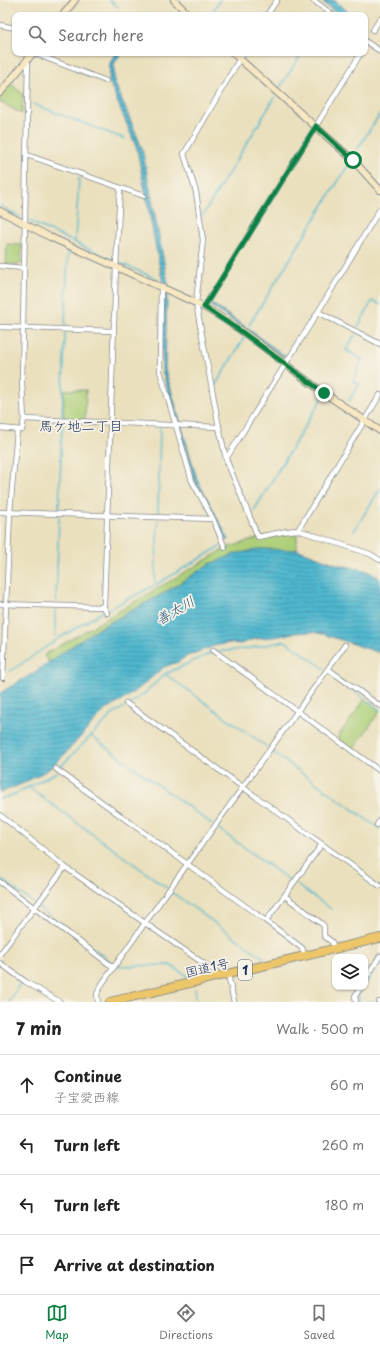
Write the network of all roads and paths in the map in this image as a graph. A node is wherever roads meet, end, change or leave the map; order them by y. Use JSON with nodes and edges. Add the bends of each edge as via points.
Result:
{"nodes":[{"id":1,"x":75,"y":0,"type":"edge"},
{"id":2,"x":174,"y":0,"type":"edge"},
{"id":3,"x":277,"y":0,"type":"edge"},
{"id":4,"x":313,"y":0,"type":"edge"},
{"id":5,"x":65,"y":12,"type":"edge"},
{"id":6,"x":186,"y":12,"type":"edge"},
{"id":7,"x":269,"y":12,"type":"edge"},
{"id":8,"x":329,"y":12,"type":"edge"},
{"id":9,"x":380,"y":19,"type":"edge"},
{"id":10,"x":0,"y":25,"type":"edge"},
{"id":11,"x":12,"y":27,"type":"edge"},
{"id":12,"x":373,"y":30,"type":"dead end"},
{"id":13,"x":368,"y":44,"type":"edge"},
{"id":14,"x":380,"y":51,"type":"edge"},
{"id":15,"x":41,"y":56,"type":"edge"},
{"id":16,"x":241,"y":56,"type":"edge"},
{"id":17,"x":359,"y":56,"type":"edge"},
{"id":18,"x":28,"y":58,"type":"joint"},
{"id":19,"x":106,"y":81,"type":"dead end"},
{"id":20,"x":0,"y":93,"type":"edge"},
{"id":21,"x":316,"y":126,"type":"junction"},
{"id":22,"x":27,"y":155,"type":"junction"},
{"id":23,"x":120,"y":188,"type":"junction"},
{"id":24,"x":380,"y":190,"type":"edge"},
{"id":25,"x":144,"y":196,"type":"dead end"},
{"id":26,"x":380,"y":209,"type":"edge"},
{"id":27,"x":0,"y":211,"type":"edge"},
{"id":28,"x":25,"y":224,"type":"junction"},
{"id":29,"x":0,"y":266,"type":"edge"},
{"id":30,"x":116,"y":267,"type":"junction"},
{"id":31,"x":24,"y":268,"type":"junction"},
{"id":32,"x":161,"y":288,"type":"junction"},
{"id":33,"x":196,"y":303,"type":"junction"},
{"id":34,"x":204,"y":307,"type":"junction"},
{"id":35,"x":318,"y":312,"type":"junction"},
{"id":36,"x":0,"y":327,"type":"edge"},
{"id":37,"x":23,"y":328,"type":"junction"},
{"id":38,"x":114,"y":331,"type":"junction"},
{"id":39,"x":380,"y":344,"type":"edge"},
{"id":40,"x":285,"y":363,"type":"junction"},
{"id":41,"x":380,"y":395,"type":"edge"},
{"id":42,"x":24,"y":419,"type":"junction"},
{"id":43,"x":365,"y":420,"type":"junction"},
{"id":44,"x":111,"y":423,"type":"junction"},
{"id":45,"x":176,"y":425,"type":"junction"},
{"id":46,"x":220,"y":427,"type":"junction"},
{"id":47,"x":0,"y":428,"type":"edge"},
{"id":48,"x":17,"y":430,"type":"junction"},
{"id":49,"x":380,"y":431,"type":"edge"},
{"id":50,"x":226,"y":459,"type":"junction"},
{"id":51,"x":0,"y":512,"type":"edge"},
{"id":52,"x":10,"y":512,"type":"junction"},
{"id":53,"x":108,"y":515,"type":"junction"},
{"id":54,"x":213,"y":519,"type":"junction"},
{"id":55,"x":298,"y":530,"type":"junction"},
{"id":56,"x":225,"y":548,"type":"dead end"},
{"id":57,"x":380,"y":560,"type":"edge"},
{"id":58,"x":0,"y":604,"type":"edge"},
{"id":59,"x":7,"y":604,"type":"junction"},
{"id":60,"x":103,"y":606,"type":"junction"},
{"id":61,"x":107,"y":614,"type":"dead end"},
{"id":62,"x":344,"y":645,"type":"dead end"},
{"id":63,"x":213,"y":650,"type":"dead end"},
{"id":64,"x":328,"y":669,"type":"junction"},
{"id":65,"x":4,"y":678,"type":"dead end"},
{"id":66,"x":126,"y":703,"type":"dead end"},
{"id":67,"x":380,"y":706,"type":"edge"},
{"id":68,"x":297,"y":712,"type":"junction"},
{"id":69,"x":56,"y":769,"type":"dead end"},
{"id":70,"x":380,"y":771,"type":"edge"},
{"id":71,"x":242,"y":788,"type":"junction"},
{"id":72,"x":0,"y":815,"type":"edge"},
{"id":73,"x":322,"y":844,"type":"junction"},
{"id":74,"x":187,"y":864,"type":"junction"},
{"id":75,"x":65,"y":867,"type":"junction"},
{"id":76,"x":0,"y":882,"type":"edge"},
{"id":77,"x":380,"y":886,"type":"edge"},
{"id":78,"x":285,"y":896,"type":"junction"},
{"id":79,"x":34,"y":908,"type":"junction"},
{"id":80,"x":266,"y":921,"type":"junction"},
{"id":81,"x":145,"y":923,"type":"junction"},
{"id":82,"x":380,"y":938,"type":"edge"},
{"id":83,"x":334,"y":949,"type":"junction"},
{"id":84,"x":0,"y":954,"type":"edge"},
{"id":85,"x":305,"y":956,"type":"junction"},
{"id":86,"x":380,"y":956,"type":"edge"},
{"id":87,"x":0,"y":963,"type":"edge"},
{"id":88,"x":113,"y":967,"type":"junction"},
{"id":89,"x":225,"y":975,"type":"junction"},
{"id":90,"x":368,"y":975,"type":"edge"},
{"id":91,"x":359,"y":990,"type":"edge"},
{"id":92,"x":60,"y":1002,"type":"edge"},
{"id":93,"x":98,"y":1002,"type":"edge"},
{"id":94,"x":110,"y":1002,"type":"edge"},
{"id":95,"x":234,"y":1002,"type":"edge"},
{"id":96,"x":356,"y":1002,"type":"edge"}],
"edges":[{"from":1,"to":5,"type":"street"},
{"from":2,"to":6,"type":"street"},
{"from":3,"to":7,"type":"street"},
{"from":4,"to":8,"type":"street"},
{"from":9,"to":12,"type":"street"},
{"from":10,"to":11,"type":"street"},
{"from":13,"to":14,"type":"street"},
{"from":15,"to":19,"type":"street"},
{"from":16,"to":21,"type":"street"},
{"from":16,"to":33,"type":"street","via":[[184,154],[196,192],[203,240]]},
{"from":17,"to":21,"type":"street"},
{"from":18,"to":20,"type":"street"},
{"from":18,"to":22,"type":"street"},
{"from":21,"to":24,"type":"street","via":[[353,160]]},
{"from":21,"to":34,"type":"street"},
{"from":22,"to":23,"type":"street"},
{"from":22,"to":28,"type":"street"},
{"from":23,"to":25,"type":"street"},
{"from":23,"to":30,"type":"street"},
{"from":26,"to":35,"type":"street"},
{"from":27,"to":28,"type":"street"},
{"from":28,"to":30,"type":"street"},
{"from":28,"to":31,"type":"street"},
{"from":29,"to":31,"type":"street"},
{"from":30,"to":32,"type":"street"},
{"from":30,"to":38,"type":"street"},
{"from":31,"to":37,"type":"street"},
{"from":32,"to":33,"type":"street"},
{"from":32,"to":45,"type":"street","via":[[160,371]]},
{"from":33,"to":34,"type":"street"},
{"from":33,"to":46,"type":"street"},
{"from":34,"to":40,"type":"street"},
{"from":35,"to":39,"type":"street"},
{"from":35,"to":40,"type":"street"},
{"from":36,"to":37,"type":"street"},
{"from":37,"to":38,"type":"street"},
{"from":37,"to":42,"type":"street"},
{"from":38,"to":44,"type":"street"},
{"from":40,"to":43,"type":"street"},
{"from":40,"to":50,"type":"street"},
{"from":41,"to":43,"type":"street"},
{"from":42,"to":44,"type":"street"},
{"from":42,"to":48,"type":"street","via":[[22,430]]},
{"from":43,"to":49,"type":"street"},
{"from":43,"to":55,"type":"street"},
{"from":44,"to":45,"type":"street"},
{"from":44,"to":53,"type":"street"},
{"from":45,"to":46,"type":"street"},
{"from":45,"to":54,"type":"street","via":[[192,480]]},
{"from":46,"to":50,"type":"street"},
{"from":47,"to":48,"type":"street"},
{"from":48,"to":52,"type":"street"},
{"from":50,"to":55,"type":"street","via":[[258,537]]},
{"from":51,"to":52,"type":"street"},
{"from":52,"to":53,"type":"street"},
{"from":52,"to":59,"type":"street"},
{"from":53,"to":54,"type":"street"},
{"from":53,"to":60,"type":"street"},
{"from":54,"to":56,"type":"street"},
{"from":55,"to":57,"type":"street","via":[[370,554]]},
{"from":58,"to":59,"type":"street"},
{"from":59,"to":60,"type":"street"},
{"from":59,"to":65,"type":"street"},
{"from":60,"to":61,"type":"street"},
{"from":62,"to":64,"type":"street"},
{"from":63,"to":68,"type":"street"},
{"from":64,"to":67,"type":"street"},
{"from":64,"to":68,"type":"street"},
{"from":66,"to":71,"type":"street"},
{"from":68,"to":70,"type":"street"},
{"from":68,"to":71,"type":"street"},
{"from":69,"to":74,"type":"street"},
{"from":71,"to":73,"type":"street"},
{"from":71,"to":74,"type":"street"},
{"from":72,"to":75,"type":"street"},
{"from":73,"to":77,"type":"street"},
{"from":73,"to":78,"type":"street"},
{"from":74,"to":80,"type":"street"},
{"from":74,"to":81,"type":"street"},
{"from":75,"to":79,"type":"street"},
{"from":75,"to":81,"type":"street"},
{"from":76,"to":79,"type":"street"},
{"from":78,"to":80,"type":"street"},
{"from":78,"to":83,"type":"street","via":[[324,926],[324,936],[332,942]]},
{"from":79,"to":84,"type":"street"},
{"from":79,"to":88,"type":"street"},
{"from":80,"to":85,"type":"street","via":[[302,948]]},
{"from":81,"to":88,"type":"street"},
{"from":81,"to":89,"type":"street"},
{"from":82,"to":83,"type":"highway","name":"国道1号","number":"1"},
{"from":83,"to":85,"type":"highway","name":"国道1号","number":"1"},
{"from":85,"to":89,"type":"highway","name":"国道1号","number":"1"},
{"from":86,"to":90,"type":"street"},
{"from":87,"to":92,"type":"street"},
{"from":88,"to":93,"type":"street","via":[[102,984]]},
{"from":89,"to":94,"type":"highway","name":"国道1号","number":"1"},
{"from":89,"to":95,"type":"street"},
{"from":91,"to":96,"type":"street","via":[[355,996]]}]}
